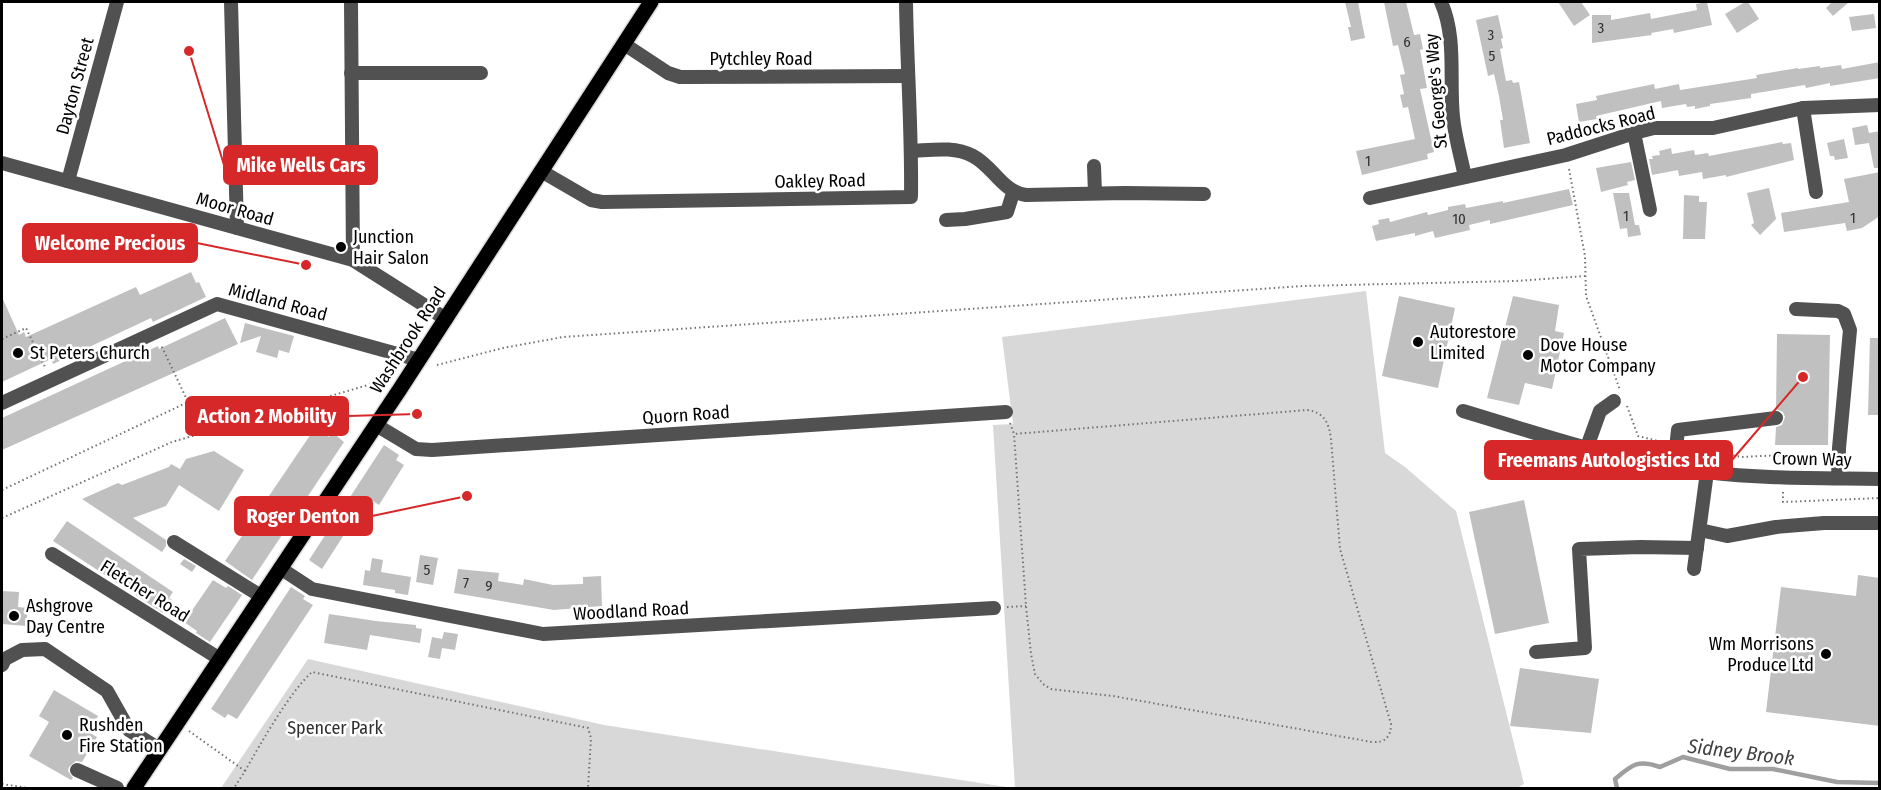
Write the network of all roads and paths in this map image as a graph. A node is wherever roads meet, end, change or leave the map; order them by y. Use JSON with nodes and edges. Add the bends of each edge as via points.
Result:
{"nodes":[{"id":1,"x":117,"y":2,"type":"edge"},
{"id":2,"x":231,"y":2,"type":"edge"},
{"id":3,"x":351,"y":2,"type":"edge"},
{"id":4,"x":906,"y":2,"type":"edge"},
{"id":5,"x":1442,"y":2,"type":"edge"},
{"id":6,"x":650,"y":3,"type":"edge"},
{"id":7,"x":624,"y":44,"type":"junction"},
{"id":8,"x":351,"y":73,"type":"junction"},
{"id":9,"x":481,"y":73,"type":"dead end"},
{"id":10,"x":907,"y":76,"type":"junction"},
{"id":11,"x":1880,"y":105,"type":"edge"},
{"id":12,"x":1803,"y":108,"type":"junction"},
{"id":13,"x":1634,"y":132,"type":"junction"},
{"id":14,"x":912,"y":151,"type":"junction"},
{"id":15,"x":1566,"y":155,"type":"junction"},
{"id":16,"x":2,"y":164,"type":"edge"},
{"id":17,"x":1094,"y":166,"type":"dead end"},
{"id":18,"x":541,"y":171,"type":"junction"},
{"id":19,"x":1465,"y":177,"type":"junction"},
{"id":20,"x":68,"y":181,"type":"junction"},
{"id":21,"x":1816,"y":192,"type":"dead end"},
{"id":22,"x":1013,"y":193,"type":"junction"},
{"id":23,"x":1095,"y":194,"type":"junction"},
{"id":24,"x":1204,"y":194,"type":"dead end"},
{"id":25,"x":1370,"y":198,"type":"dead end"},
{"id":26,"x":1650,"y":210,"type":"dead end"},
{"id":27,"x":946,"y":220,"type":"dead end"},
{"id":28,"x":237,"y":228,"type":"junction"},
{"id":29,"x":353,"y":260,"type":"junction"},
{"id":30,"x":1585,"y":276,"type":"junction"},
{"id":31,"x":1796,"y":309,"type":"dead end"},
{"id":32,"x":446,"y":319,"type":"junction"},
{"id":33,"x":155,"y":331,"type":"junction"},
{"id":34,"x":2,"y":339,"type":"edge"},
{"id":35,"x":419,"y":360,"type":"junction"},
{"id":36,"x":437,"y":365,"type":"dead end"},
{"id":37,"x":51,"y":380,"type":"junction"},
{"id":38,"x":382,"y":381,"type":"dead end"},
{"id":39,"x":1621,"y":401,"type":"junction"},
{"id":40,"x":2,"y":403,"type":"edge"},
{"id":41,"x":1463,"y":411,"type":"dead end"},
{"id":42,"x":1006,"y":412,"type":"joint"},
{"id":43,"x":1776,"y":418,"type":"dead end"},
{"id":44,"x":376,"y":425,"type":"junction"},
{"id":45,"x":1014,"y":434,"type":"junction"},
{"id":46,"x":1661,"y":442,"type":"dead end"},
{"id":47,"x":1684,"y":446,"type":"dead end"},
{"id":48,"x":1587,"y":447,"type":"junction"},
{"id":49,"x":1674,"y":467,"type":"junction"},
{"id":50,"x":1783,"y":468,"type":"dead end"},
{"id":51,"x":1707,"y":472,"type":"junction"},
{"id":52,"x":1838,"y":478,"type":"junction"},
{"id":53,"x":1880,"y":479,"type":"edge"},
{"id":54,"x":1783,"y":487,"type":"dead end"},
{"id":55,"x":2,"y":490,"type":"edge"},
{"id":56,"x":1880,"y":498,"type":"edge"},
{"id":57,"x":2,"y":518,"type":"edge"},
{"id":58,"x":1880,"y":523,"type":"edge"},
{"id":59,"x":1700,"y":530,"type":"junction"},
{"id":60,"x":174,"y":542,"type":"dead end"},
{"id":61,"x":1697,"y":548,"type":"junction"},
{"id":62,"x":52,"y":554,"type":"dead end"},
{"id":63,"x":280,"y":568,"type":"junction"},
{"id":64,"x":1694,"y":569,"type":"dead end"},
{"id":65,"x":261,"y":596,"type":"junction"},
{"id":66,"x":1026,"y":606,"type":"junction"},
{"id":67,"x":994,"y":608,"type":"joint"},
{"id":68,"x":1536,"y":652,"type":"dead end"},
{"id":69,"x":220,"y":659,"type":"junction"},
{"id":70,"x":3,"y":660,"type":"edge"},
{"id":71,"x":178,"y":722,"type":"junction"},
{"id":72,"x":159,"y":749,"type":"junction"},
{"id":73,"x":77,"y":770,"type":"dead end"},
{"id":74,"x":245,"y":771,"type":"junction"},
{"id":75,"x":2,"y":784,"type":"edge"},
{"id":76,"x":28,"y":789,"type":"edge"},
{"id":77,"x":117,"y":789,"type":"edge"},
{"id":78,"x":134,"y":789,"type":"edge"},
{"id":79,"x":234,"y":789,"type":"edge"},
{"id":80,"x":588,"y":789,"type":"edge"}],
"edges":[{"from":1,"to":20,"type":"street","name":"Dayton Street"},
{"from":2,"to":28,"type":"street"},
{"from":3,"to":8,"type":"street"},
{"from":4,"to":10,"type":"street","name":"Oakley Road"},
{"from":5,"to":19,"type":"street","name":"St George's Way","via":[[1452,52],[1453,119]]},
{"from":6,"to":7,"type":"main road","name":"Washbrook Road"},
{"from":7,"to":10,"type":"street","name":"Pytchley Road","via":[[680,77]]},
{"from":7,"to":18,"type":"main road","name":"Washbrook Road"},
{"from":8,"to":9,"type":"street"},
{"from":8,"to":29,"type":"street"},
{"from":10,"to":14,"type":"street","name":"Oakley Road"},
{"from":11,"to":12,"type":"street","name":"Paddocks Road"},
{"from":12,"to":13,"type":"street","name":"Paddocks Road","via":[[1713,128]]},
{"from":12,"to":21,"type":"street"},
{"from":13,"to":15,"type":"street","name":"Paddocks Road"},
{"from":13,"to":26,"type":"street"},
{"from":14,"to":18,"type":"street","name":"Oakley Road","via":[[911,197],[602,202],[591,200]]},
{"from":14,"to":22,"type":"street","via":[[963,152],[975,157]]},
{"from":15,"to":19,"type":"street","name":"Paddocks Road"},
{"from":15,"to":30,"type":"path","via":[[1584,248]]},
{"from":16,"to":20,"type":"street","name":"Moor Road"},
{"from":17,"to":23,"type":"street"},
{"from":18,"to":32,"type":"main road","name":"Washbrook Road"},
{"from":19,"to":25,"type":"street","name":"Paddocks Road"},
{"from":20,"to":28,"type":"street","name":"Moor Road"},
{"from":22,"to":23,"type":"street"},
{"from":22,"to":27,"type":"street","via":[[1007,212]]},
{"from":23,"to":24,"type":"street"},
{"from":28,"to":29,"type":"street","name":"Moor Road"},
{"from":29,"to":32,"type":"street","name":"Moor Road"},
{"from":30,"to":36,"type":"path","via":[[1303,286],[563,337]]},
{"from":30,"to":39,"type":"path","via":[[1586,296]]},
{"from":31,"to":52,"type":"street","via":[[1838,311],[1844,314],[1850,330]]},
{"from":32,"to":35,"type":"main road","name":"Washbrook Road"},
{"from":33,"to":35,"type":"street","name":"Midland Road","via":[[217,304]]},
{"from":33,"to":37,"type":"street","name":"Midland Road"},
{"from":33,"to":55,"type":"path","via":[[188,402]]},
{"from":34,"to":37,"type":"path","via":[[26,328]]},
{"from":35,"to":44,"type":"main road","name":"Washbrook Road"},
{"from":37,"to":40,"type":"street","name":"Midland Road"},
{"from":38,"to":57,"type":"path","via":[[172,442]]},
{"from":39,"to":46,"type":"path","via":[[1638,436]]},
{"from":39,"to":48,"type":"street","via":[[1600,411]]},
{"from":41,"to":48,"type":"street","name":"Crown Way"},
{"from":42,"to":44,"type":"street","name":"Quorn Road","via":[[432,450],[404,444]]},
{"from":42,"to":45,"type":"path"},
{"from":43,"to":49,"type":"street","via":[[1678,430]]},
{"from":44,"to":63,"type":"main road","name":"Washbrook Road"},
{"from":45,"to":66,"type":"path"},
{"from":45,"to":66,"type":"path","via":[[1307,410],[1323,416],[1330,427],[1340,549],[1391,733],[1379,743],[1051,689],[1035,674]]},
{"from":47,"to":50,"type":"path","via":[[1742,457],[1783,455]]},
{"from":48,"to":49,"type":"street","name":"Crown Way"},
{"from":49,"to":51,"type":"street","name":"Crown Way"},
{"from":51,"to":52,"type":"street","name":"Crown Way"},
{"from":51,"to":59,"type":"street"},
{"from":52,"to":53,"type":"street","name":"Crown Way"},
{"from":54,"to":56,"type":"path","via":[[1783,502]]},
{"from":58,"to":59,"type":"street","via":[[1776,527],[1728,536]]},
{"from":59,"to":61,"type":"street"},
{"from":60,"to":65,"type":"street"},
{"from":61,"to":64,"type":"street"},
{"from":61,"to":68,"type":"street","via":[[1579,549],[1585,648]]},
{"from":62,"to":69,"type":"street","name":"Fletcher Road"},
{"from":63,"to":65,"type":"main road","name":"Washbrook Road"},
{"from":63,"to":67,"type":"street","name":"Woodland Road","via":[[312,589],[543,634]]},
{"from":65,"to":69,"type":"main road","name":"Washbrook Road"},
{"from":66,"to":67,"type":"path"},
{"from":69,"to":71,"type":"main road","name":"Washbrook Road"},
{"from":70,"to":72,"type":"street","via":[[22,650],[45,648],[107,691],[129,730]]},
{"from":71,"to":72,"type":"main road","name":"Washbrook Road"},
{"from":71,"to":74,"type":"path"},
{"from":72,"to":78,"type":"main road","name":"Washbrook Road"},
{"from":73,"to":77,"type":"street"},
{"from":74,"to":79,"type":"path"},
{"from":74,"to":80,"type":"path","via":[[312,672],[588,728]]},
{"from":75,"to":76,"type":"path"}]}
